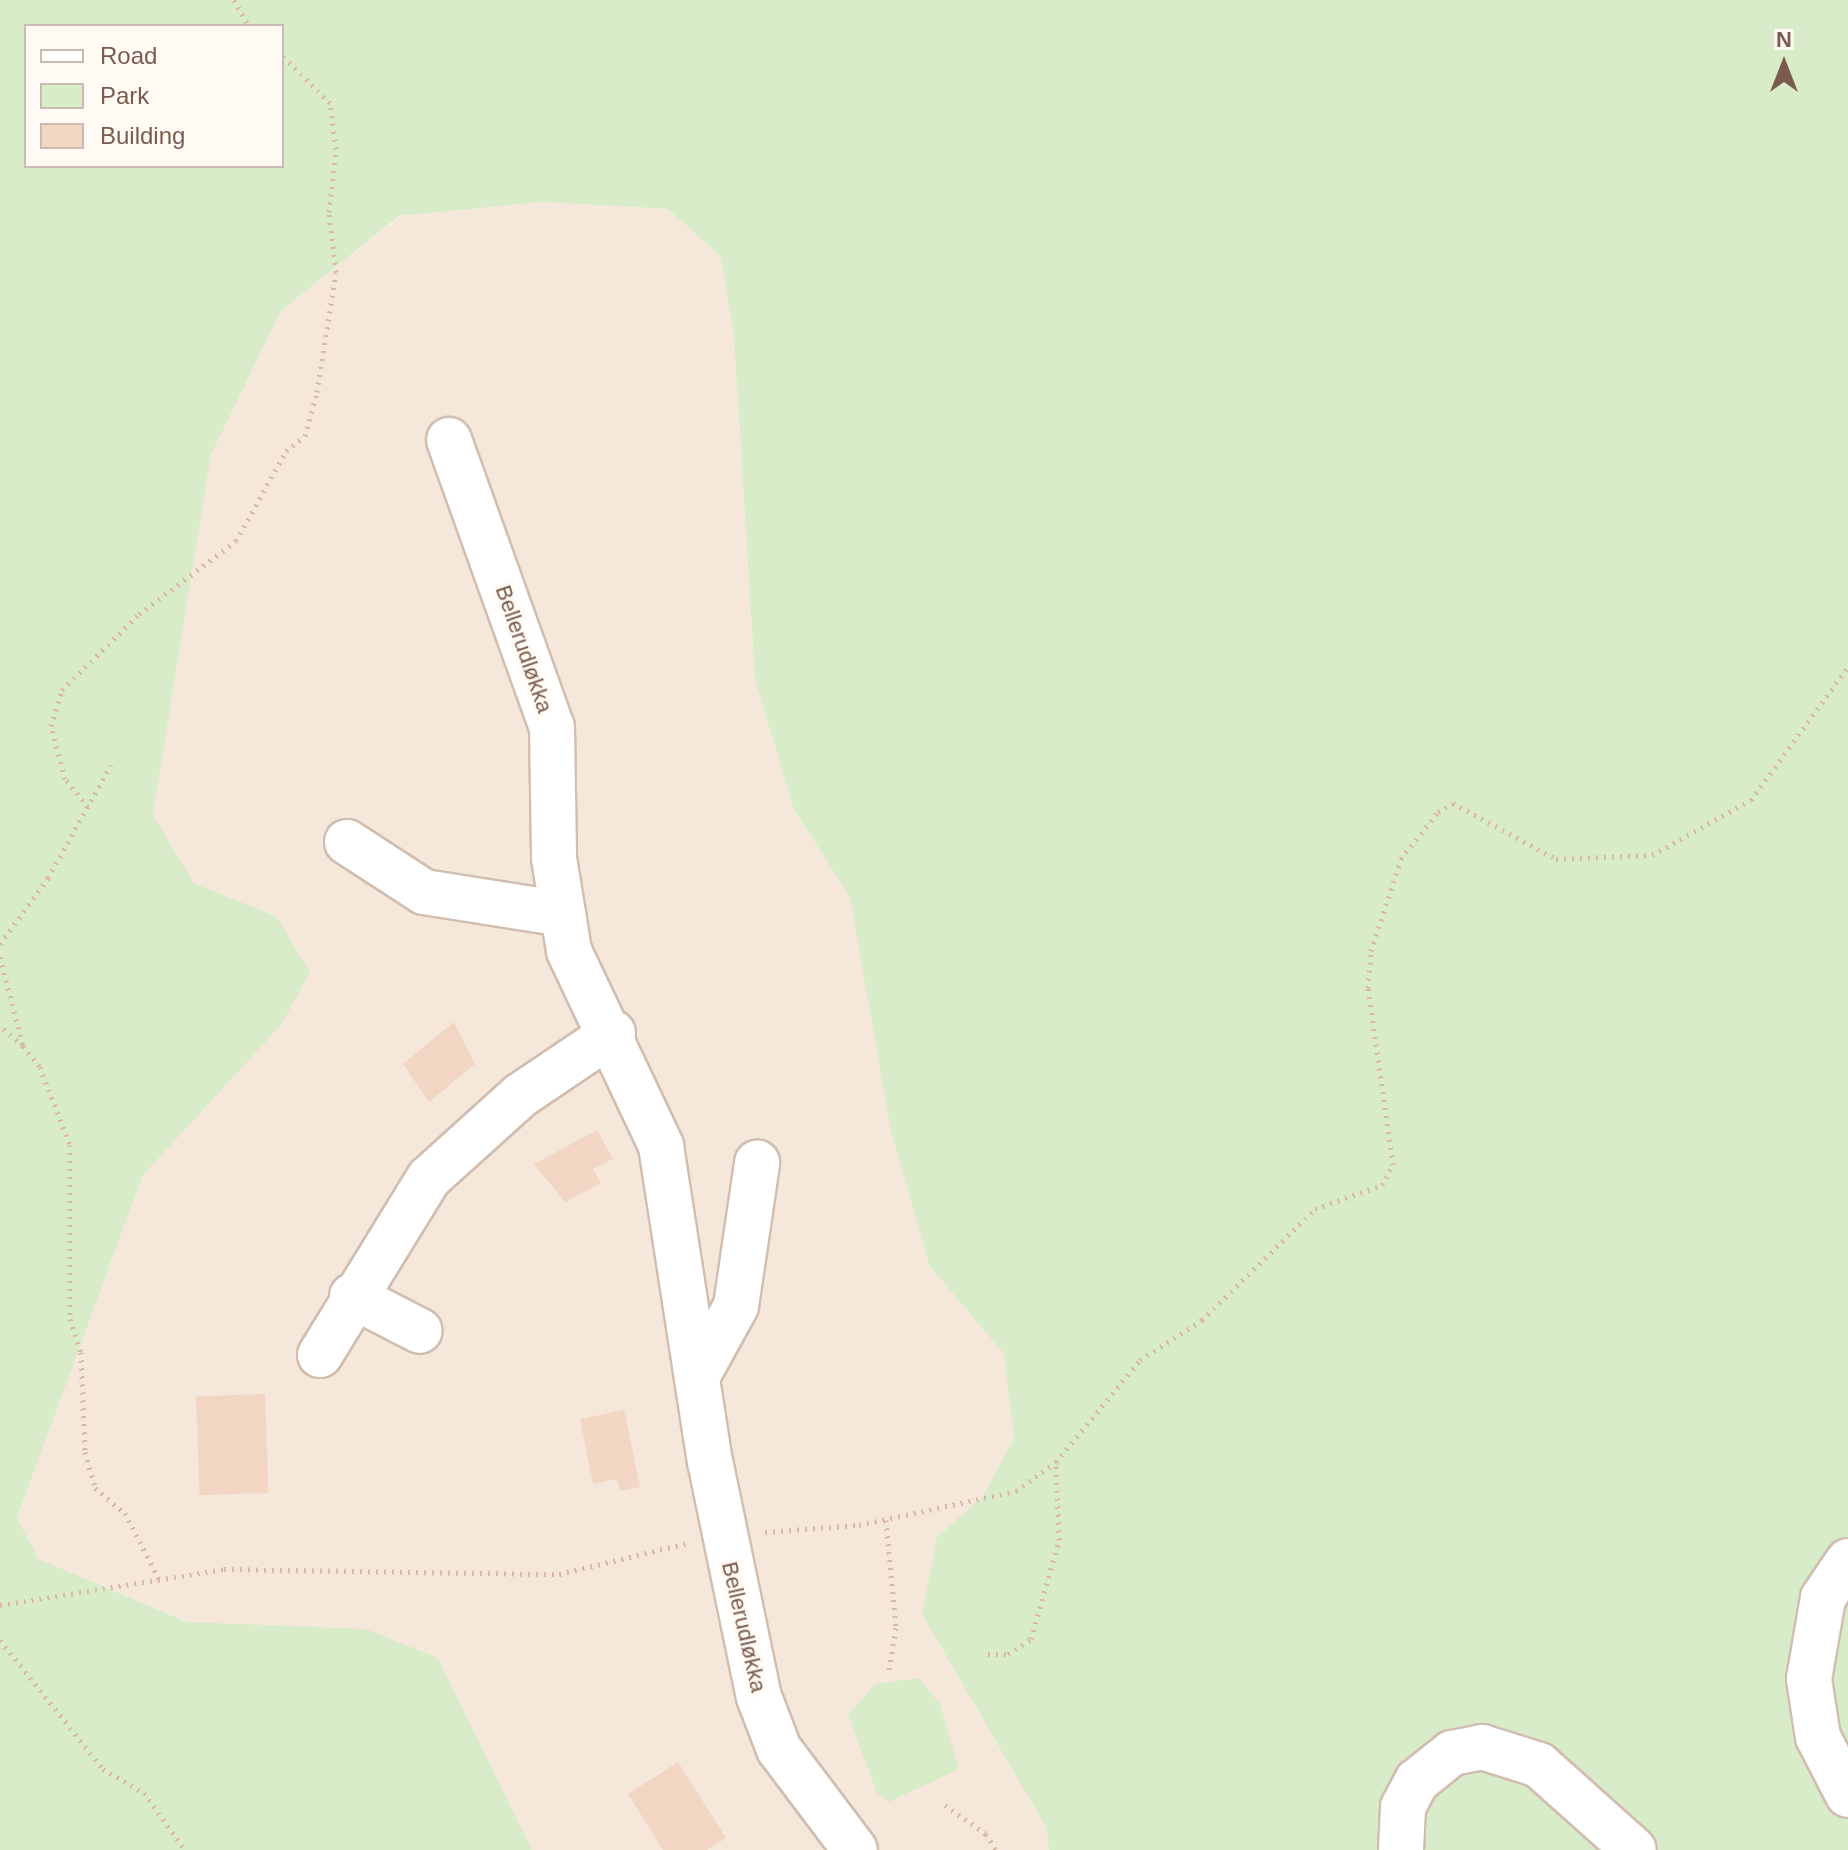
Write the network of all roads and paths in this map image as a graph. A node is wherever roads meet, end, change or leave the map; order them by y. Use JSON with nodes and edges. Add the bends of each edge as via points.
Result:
{"nodes":[{"id":1,"x":234,"y":0,"type":"edge"},
{"id":2,"x":248,"y":24,"type":"edge"},
{"id":3,"x":284,"y":57,"type":"edge"},
{"id":4,"x":449,"y":440,"type":"dead end"},
{"id":5,"x":1848,"y":667,"type":"edge"},
{"id":6,"x":111,"y":765,"type":"dead end"},
{"id":7,"x":88,"y":807,"type":"junction"},
{"id":8,"x":347,"y":842,"type":"dead end"},
{"id":9,"x":563,"y":914,"type":"junction"},
{"id":10,"x":0,"y":944,"type":"edge"},
{"id":11,"x":0,"y":957,"type":"edge"},
{"id":12,"x":0,"y":1025,"type":"edge"},
{"id":13,"x":613,"y":1033,"type":"junction"},
{"id":14,"x":23,"y":1046,"type":"junction"},
{"id":15,"x":757,"y":1163,"type":"dead end"},
{"id":16,"x":352,"y":1296,"type":"junction"},
{"id":17,"x":420,"y":1331,"type":"dead end"},
{"id":18,"x":320,"y":1355,"type":"dead end"},
{"id":19,"x":697,"y":1377,"type":"junction"},
{"id":20,"x":1056,"y":1462,"type":"junction"},
{"id":21,"x":886,"y":1520,"type":"junction"},
{"id":22,"x":724,"y":1535,"type":"junction"},
{"id":23,"x":1848,"y":1561,"type":"edge"},
{"id":24,"x":160,"y":1581,"type":"junction"},
{"id":25,"x":0,"y":1605,"type":"edge"},
{"id":26,"x":0,"y":1640,"type":"edge"},
{"id":27,"x":988,"y":1654,"type":"dead end"},
{"id":28,"x":889,"y":1670,"type":"dead end"},
{"id":29,"x":1848,"y":1795,"type":"edge"},
{"id":30,"x":945,"y":1805,"type":"dead end"},
{"id":31,"x":185,"y":1850,"type":"edge"},
{"id":32,"x":855,"y":1850,"type":"edge"},
{"id":33,"x":996,"y":1850,"type":"edge"},
{"id":34,"x":1401,"y":1850,"type":"edge"},
{"id":35,"x":1634,"y":1850,"type":"edge"}],
"edges":[{"from":1,"to":2,"type":"path"},
{"from":3,"to":7,"type":"path","via":[[330,103],[336,149],[329,212],[336,272],[317,392],[305,436],[286,451],[236,541],[99,649],[62,690],[51,726],[65,779]]},
{"from":4,"to":9,"type":"street","name":"Bellerudløkka","via":[[552,727],[554,858]]},
{"from":5,"to":20,"type":"path","via":[[1751,800],[1652,855],[1556,859],[1453,803],[1438,812],[1401,859],[1371,951],[1368,988],[1393,1165],[1382,1185],[1315,1209],[1202,1320],[1140,1360]]},
{"from":6,"to":7,"type":"path"},
{"from":7,"to":10,"type":"path"},
{"from":8,"to":9,"type":"street","via":[[424,892]]},
{"from":9,"to":13,"type":"street","name":"Bellerudløkka","via":[[569,951]]},
{"from":11,"to":14,"type":"path"},
{"from":12,"to":14,"type":"path"},
{"from":13,"to":16,"type":"street","via":[[521,1095],[429,1178]]},
{"from":13,"to":19,"type":"street","name":"Bellerudløkka","via":[[661,1146]]},
{"from":14,"to":24,"type":"path","via":[[40,1067],[70,1145],[70,1319],[81,1352],[85,1452],[95,1488],[125,1513]]},
{"from":15,"to":19,"type":"street","via":[[736,1306]]},
{"from":16,"to":17,"type":"street"},
{"from":16,"to":18,"type":"street"},
{"from":19,"to":22,"type":"street","name":"Bellerudløkka"},
{"from":20,"to":21,"type":"path","via":[[1016,1491]]},
{"from":20,"to":27,"type":"path","via":[[1059,1540],[1031,1639],[1008,1654]]},
{"from":21,"to":22,"type":"path"},
{"from":21,"to":28,"type":"path","via":[[896,1628]]},
{"from":22,"to":24,"type":"path","via":[[559,1574],[224,1569]]},
{"from":22,"to":32,"type":"street","name":"Bellerudløkka","via":[[759,1697],[779,1749]]},
{"from":23,"to":29,"type":"street","via":[[1823,1598],[1809,1679],[1818,1737]]},
{"from":24,"to":25,"type":"path"},
{"from":26,"to":31,"type":"path","via":[[103,1769],[144,1793]]},
{"from":30,"to":33,"type":"path","via":[[986,1834]]},
{"from":34,"to":35,"type":"street","via":[[1403,1807],[1417,1781],[1452,1753],[1482,1747],[1539,1765]]}]}
